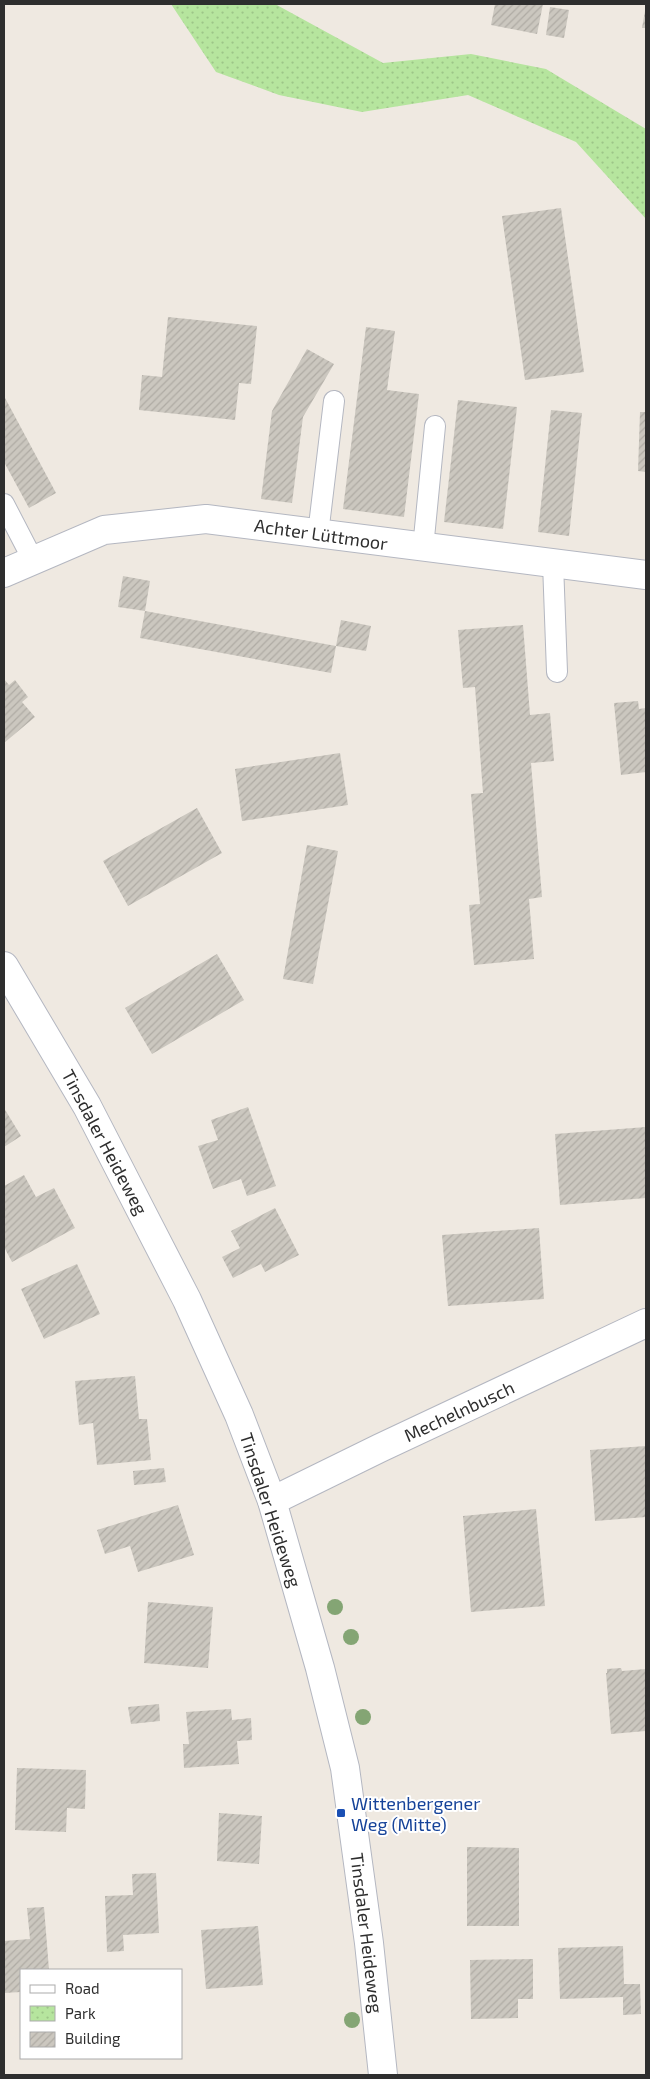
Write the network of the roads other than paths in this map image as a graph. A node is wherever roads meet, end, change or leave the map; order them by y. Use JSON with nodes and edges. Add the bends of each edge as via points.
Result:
{"nodes":[{"id":1,"x":334,"y":401,"type":"dead end"},
{"id":2,"x":435,"y":426,"type":"dead end"},
{"id":3,"x":4,"y":504,"type":"edge"},
{"id":4,"x":318,"y":534,"type":"junction"},
{"id":5,"x":423,"y":548,"type":"junction"},
{"id":6,"x":33,"y":560,"type":"junction"},
{"id":7,"x":553,"y":563,"type":"junction"},
{"id":8,"x":4,"y":572,"type":"edge"},
{"id":9,"x":646,"y":574,"type":"edge"},
{"id":10,"x":556,"y":672,"type":"dead end"},
{"id":11,"x":4,"y":966,"type":"edge"},
{"id":12,"x":646,"y":1323,"type":"edge"},
{"id":13,"x":272,"y":1502,"type":"junction"},
{"id":14,"x":383,"y":2075,"type":"edge"}],
"edges":[{"from":1,"to":4,"type":"lane"},
{"from":2,"to":5,"type":"lane"},
{"from":3,"to":6,"type":"lane"},
{"from":4,"to":5,"type":"street","name":"Achter Lüttmoor"},
{"from":4,"to":6,"type":"street","name":"Achter Lüttmoor","via":[[206,519],[104,530]]},
{"from":5,"to":7,"type":"street","name":"Achter Lüttmoor"},
{"from":6,"to":8,"type":"street","name":"Achter Lüttmoor"},
{"from":7,"to":9,"type":"street","name":"Achter Lüttmoor"},
{"from":7,"to":10,"type":"lane"},
{"from":11,"to":13,"type":"street","name":"Tinsdaler Heideweg","via":[[87,1106],[187,1300],[239,1415]]},
{"from":12,"to":13,"type":"street","name":"Mechelnbusch"},
{"from":13,"to":14,"type":"street","name":"Tinsdaler Heideweg","via":[[345,1768],[370,1943]]}]}
